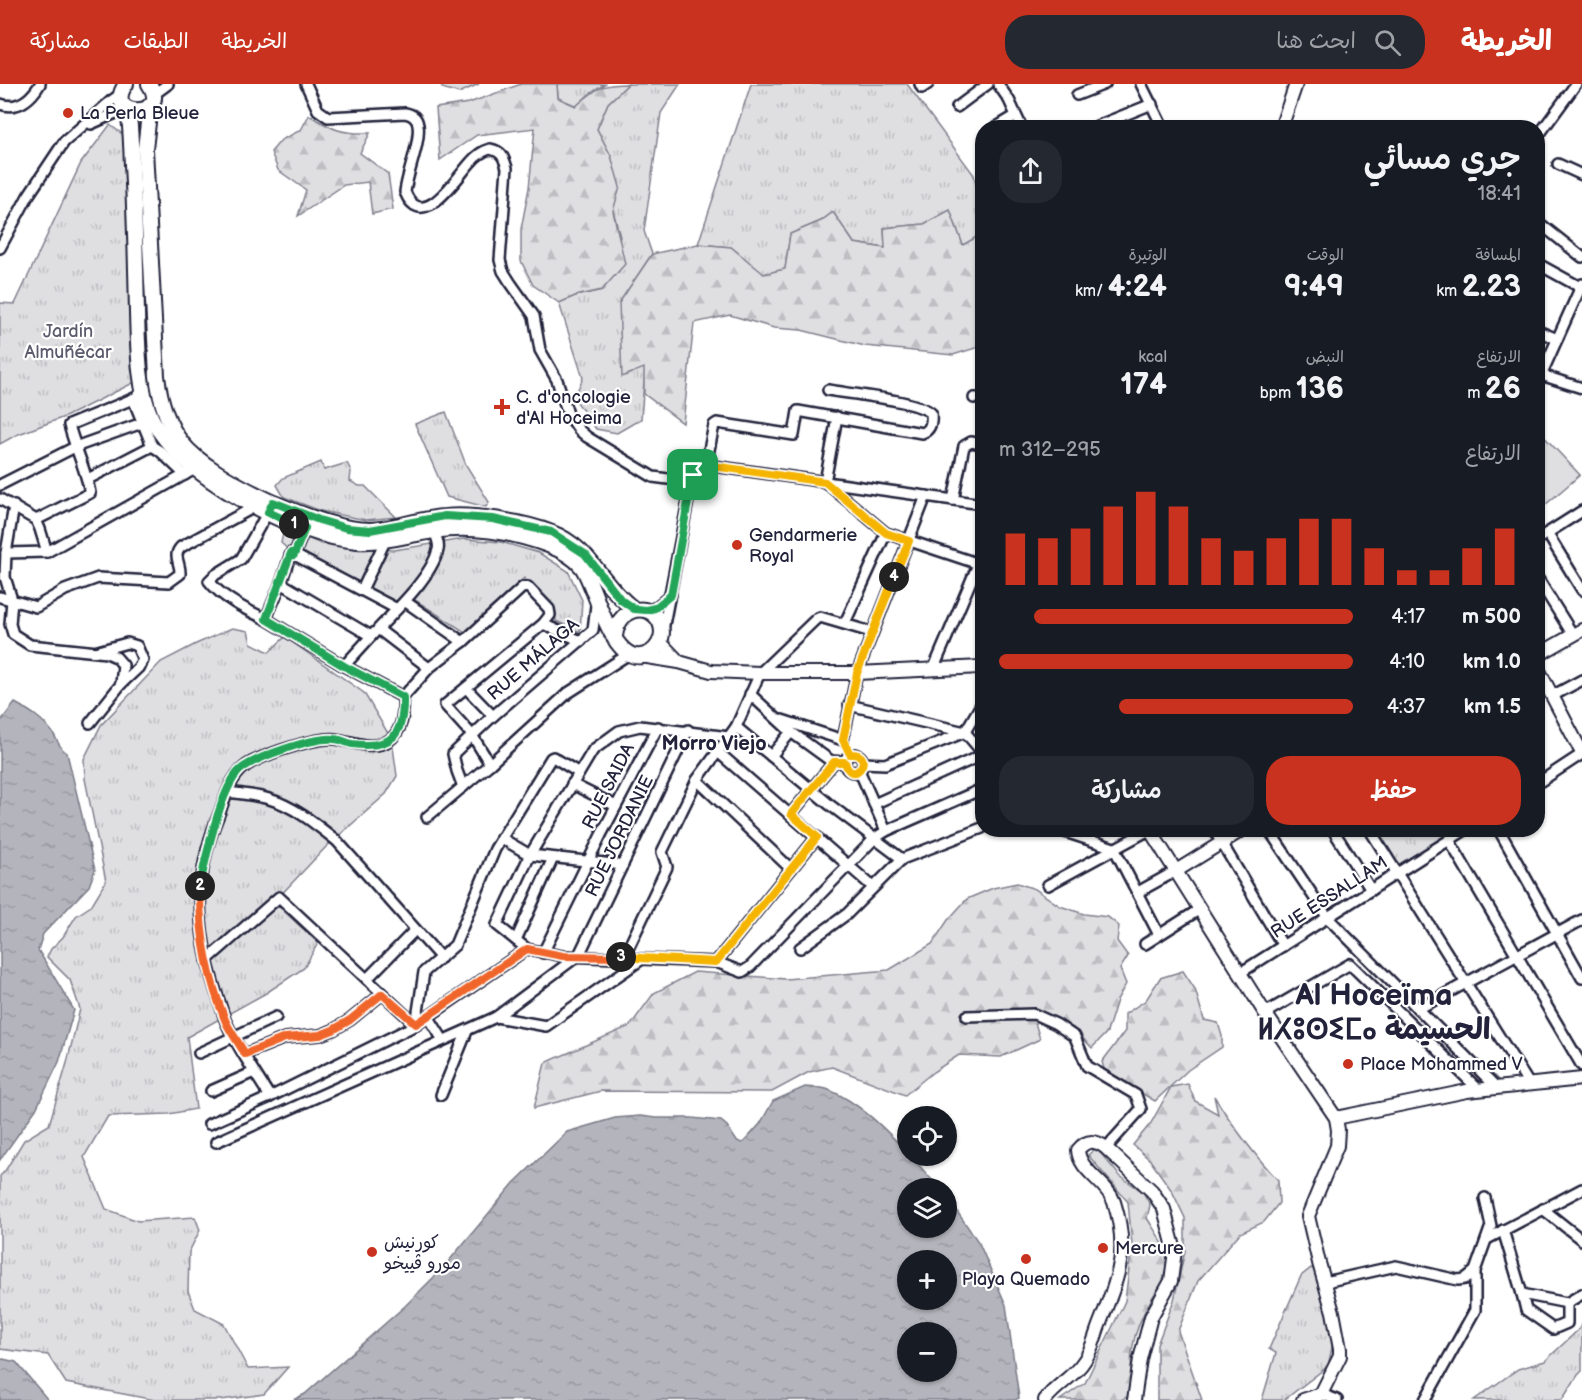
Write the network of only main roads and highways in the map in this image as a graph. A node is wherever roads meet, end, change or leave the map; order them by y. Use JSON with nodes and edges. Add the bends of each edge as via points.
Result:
{"nodes":[{"id":1,"x":124,"y":94,"type":"edge"},
{"id":2,"x":151,"y":95,"type":"edge"},
{"id":3,"x":265,"y":507,"type":"junction"},
{"id":4,"x":640,"y":610,"type":"junction"},
{"id":5,"x":615,"y":636,"type":"junction"}],
"edges":[{"from":1,"to":2,"type":"main road","via":[[137,112]]},
{"from":1,"to":3,"type":"main road","via":[[134,197],[138,345],[153,420],[190,472]]},
{"from":2,"to":3,"type":"main road","via":[[145,149],[147,201],[157,376],[165,411],[183,444],[197,459]]},
{"from":3,"to":4,"type":"main road","via":[[346,528],[370,530],[445,516],[493,519],[551,532],[585,554],[621,600]]},
{"from":3,"to":5,"type":"main road","via":[[305,528],[340,539],[358,541],[434,531],[480,530],[509,533],[555,548],[584,570]]},
{"from":4,"to":5,"type":"main road","via":[[623,615],[616,624]]},
{"from":4,"to":5,"type":"main road","via":[[656,617],[661,624],[661,637],[652,652],[635,655],[619,646]]}]}
